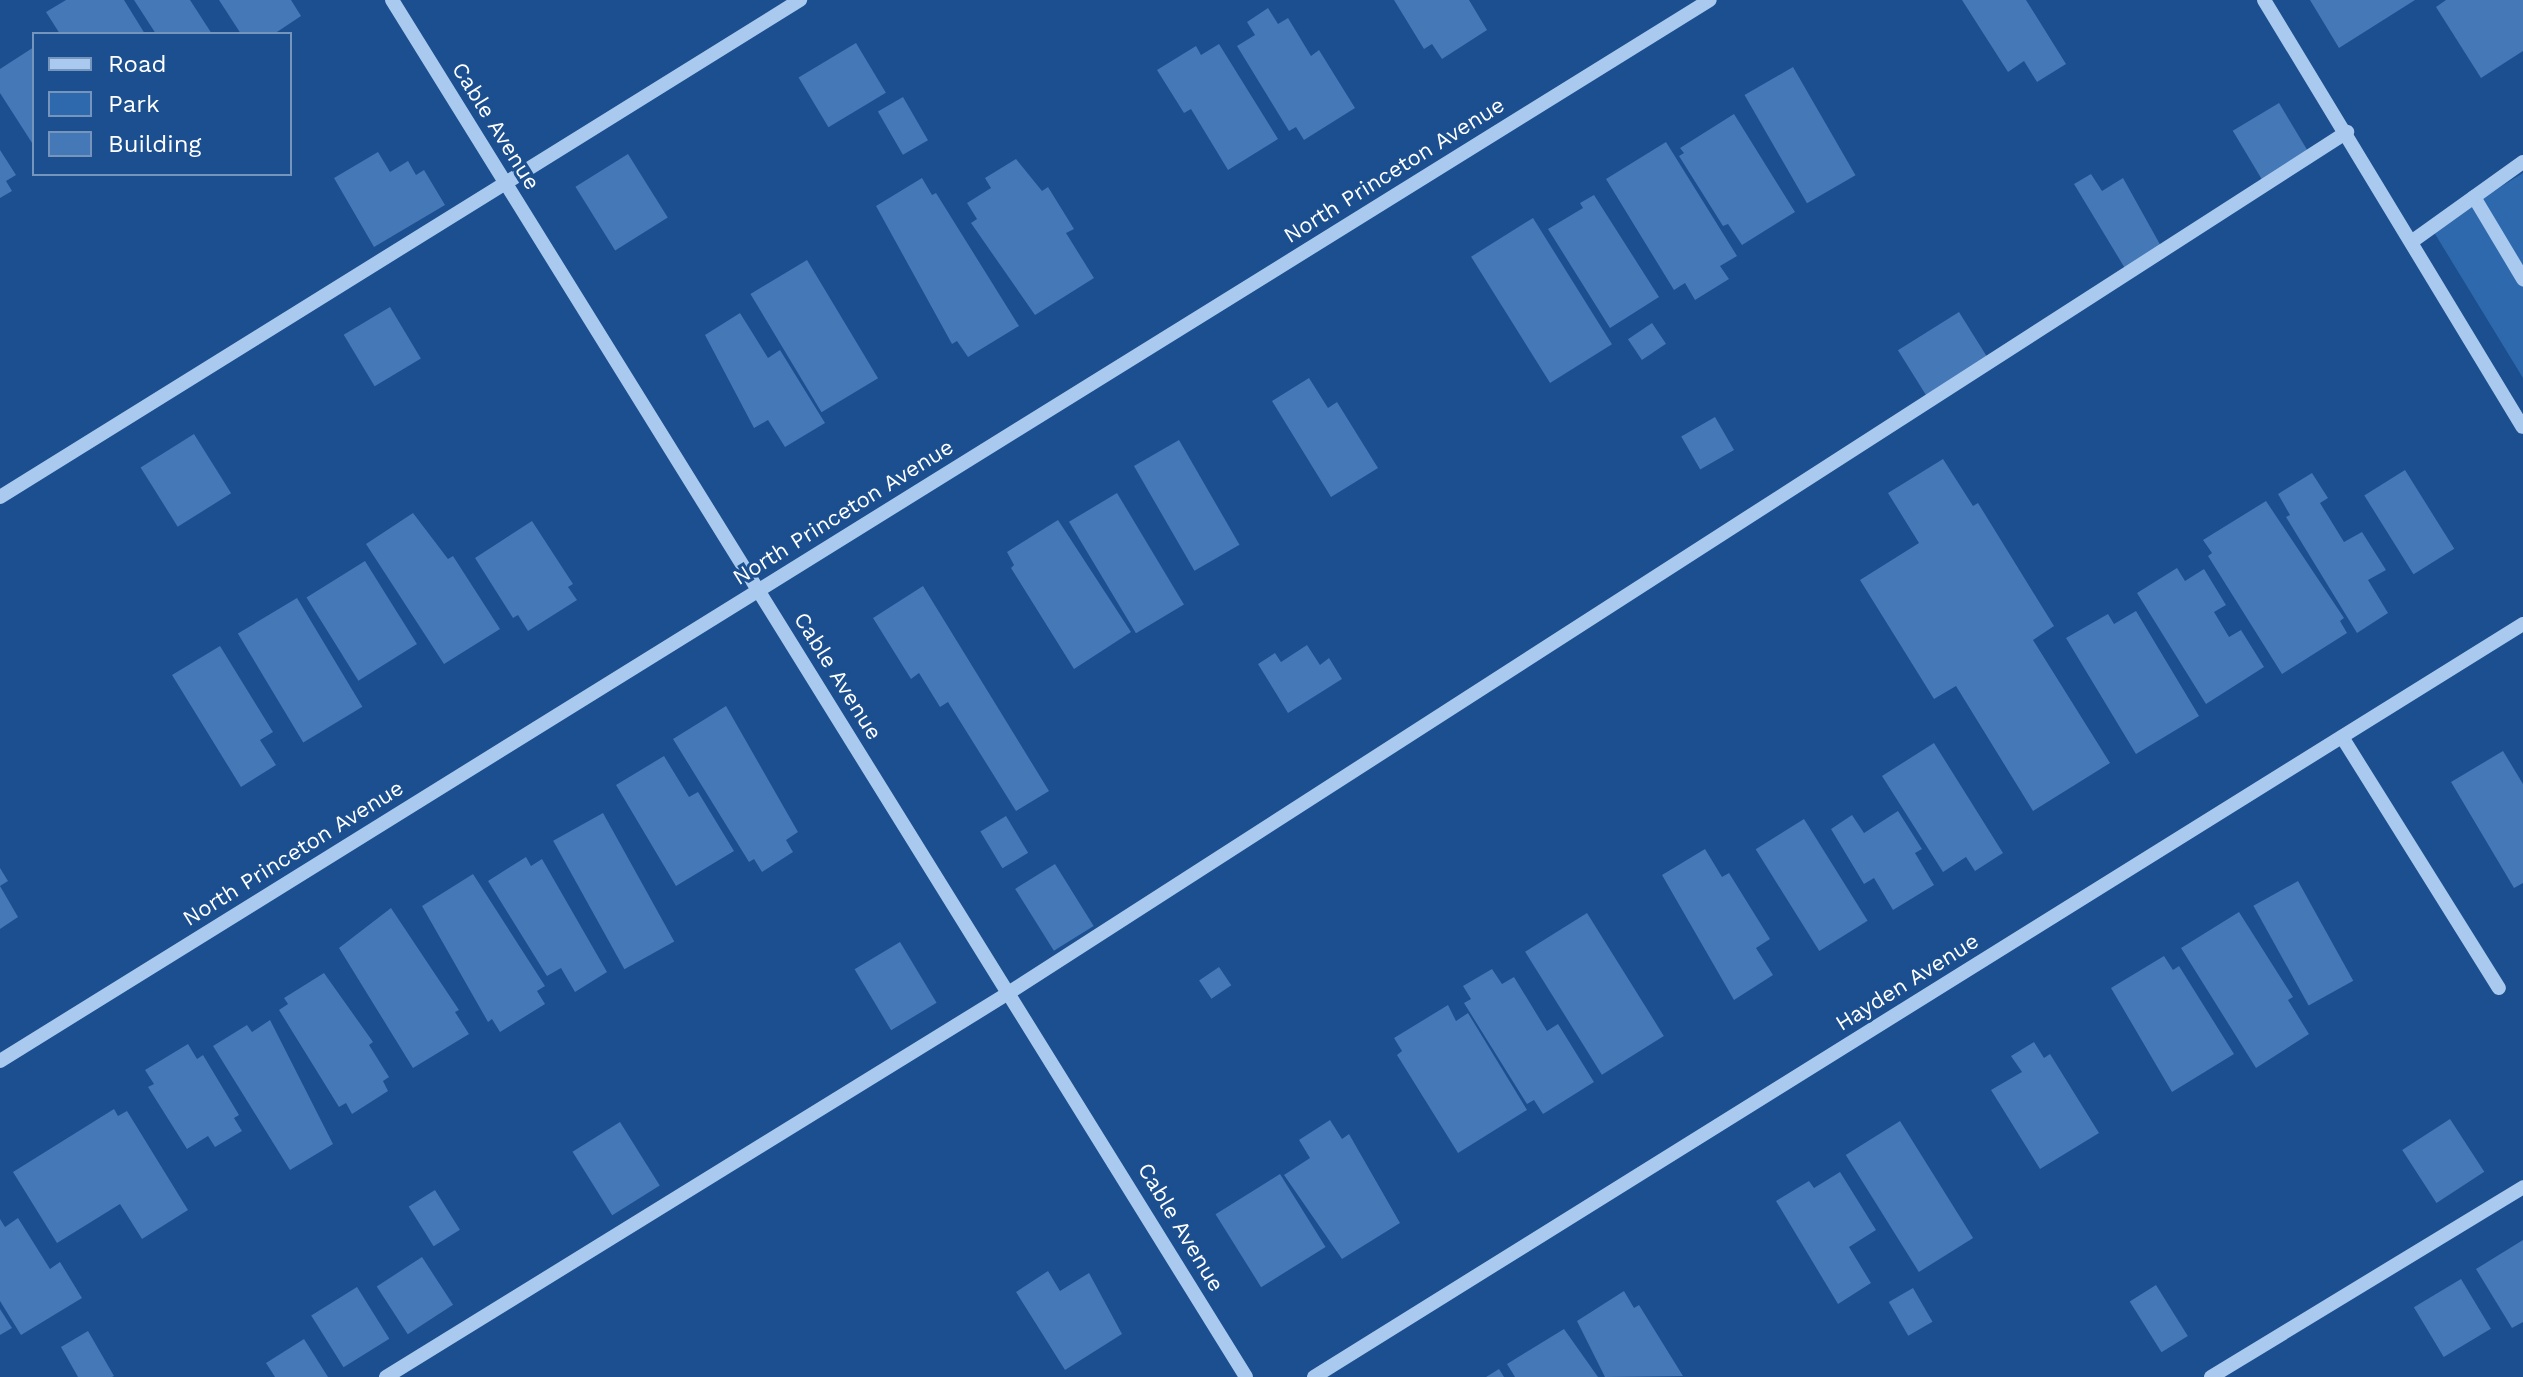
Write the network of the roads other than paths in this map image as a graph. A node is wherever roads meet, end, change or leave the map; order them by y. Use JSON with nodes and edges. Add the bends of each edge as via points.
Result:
{"nodes":[{"id":1,"x":392,"y":0,"type":"edge"},
{"id":2,"x":800,"y":0,"type":"edge"},
{"id":3,"x":1710,"y":0,"type":"edge"},
{"id":4,"x":2264,"y":0,"type":"edge"},
{"id":5,"x":2347,"y":132,"type":"junction"},
{"id":6,"x":2523,"y":162,"type":"edge"},
{"id":7,"x":506,"y":184,"type":"junction"},
{"id":8,"x":2474,"y":197,"type":"junction"},
{"id":9,"x":2414,"y":240,"type":"junction"},
{"id":10,"x":2523,"y":279,"type":"edge"},
{"id":11,"x":2523,"y":426,"type":"edge"},
{"id":12,"x":0,"y":497,"type":"edge"},
{"id":13,"x":758,"y":591,"type":"junction"},
{"id":14,"x":2523,"y":624,"type":"edge"},
{"id":15,"x":2342,"y":737,"type":"junction"},
{"id":16,"x":2499,"y":988,"type":"dead end"},
{"id":17,"x":1010,"y":992,"type":"junction"},
{"id":18,"x":0,"y":1061,"type":"edge"},
{"id":19,"x":2523,"y":1187,"type":"edge"},
{"id":20,"x":386,"y":1377,"type":"edge"},
{"id":21,"x":1246,"y":1377,"type":"edge"},
{"id":22,"x":1314,"y":1377,"type":"edge"},
{"id":23,"x":2211,"y":1377,"type":"edge"}],
"edges":[{"from":1,"to":7,"type":"street","name":"Cable Avenue"},
{"from":2,"to":7,"type":"street"},
{"from":3,"to":13,"type":"street","name":"North Princeton Avenue"},
{"from":4,"to":5,"type":"street"},
{"from":5,"to":9,"type":"street"},
{"from":5,"to":17,"type":"street"},
{"from":6,"to":8,"type":"street"},
{"from":7,"to":12,"type":"street"},
{"from":7,"to":13,"type":"street","name":"Cable Avenue"},
{"from":8,"to":9,"type":"street"},
{"from":8,"to":10,"type":"street"},
{"from":9,"to":11,"type":"street"},
{"from":13,"to":17,"type":"street","name":"Cable Avenue"},
{"from":13,"to":18,"type":"street","name":"North Princeton Avenue"},
{"from":14,"to":15,"type":"street","name":"Hayden Avenue"},
{"from":15,"to":16,"type":"street"},
{"from":15,"to":22,"type":"street","name":"Hayden Avenue"},
{"from":17,"to":20,"type":"street"},
{"from":17,"to":21,"type":"street","name":"Cable Avenue"},
{"from":19,"to":23,"type":"street"}]}
